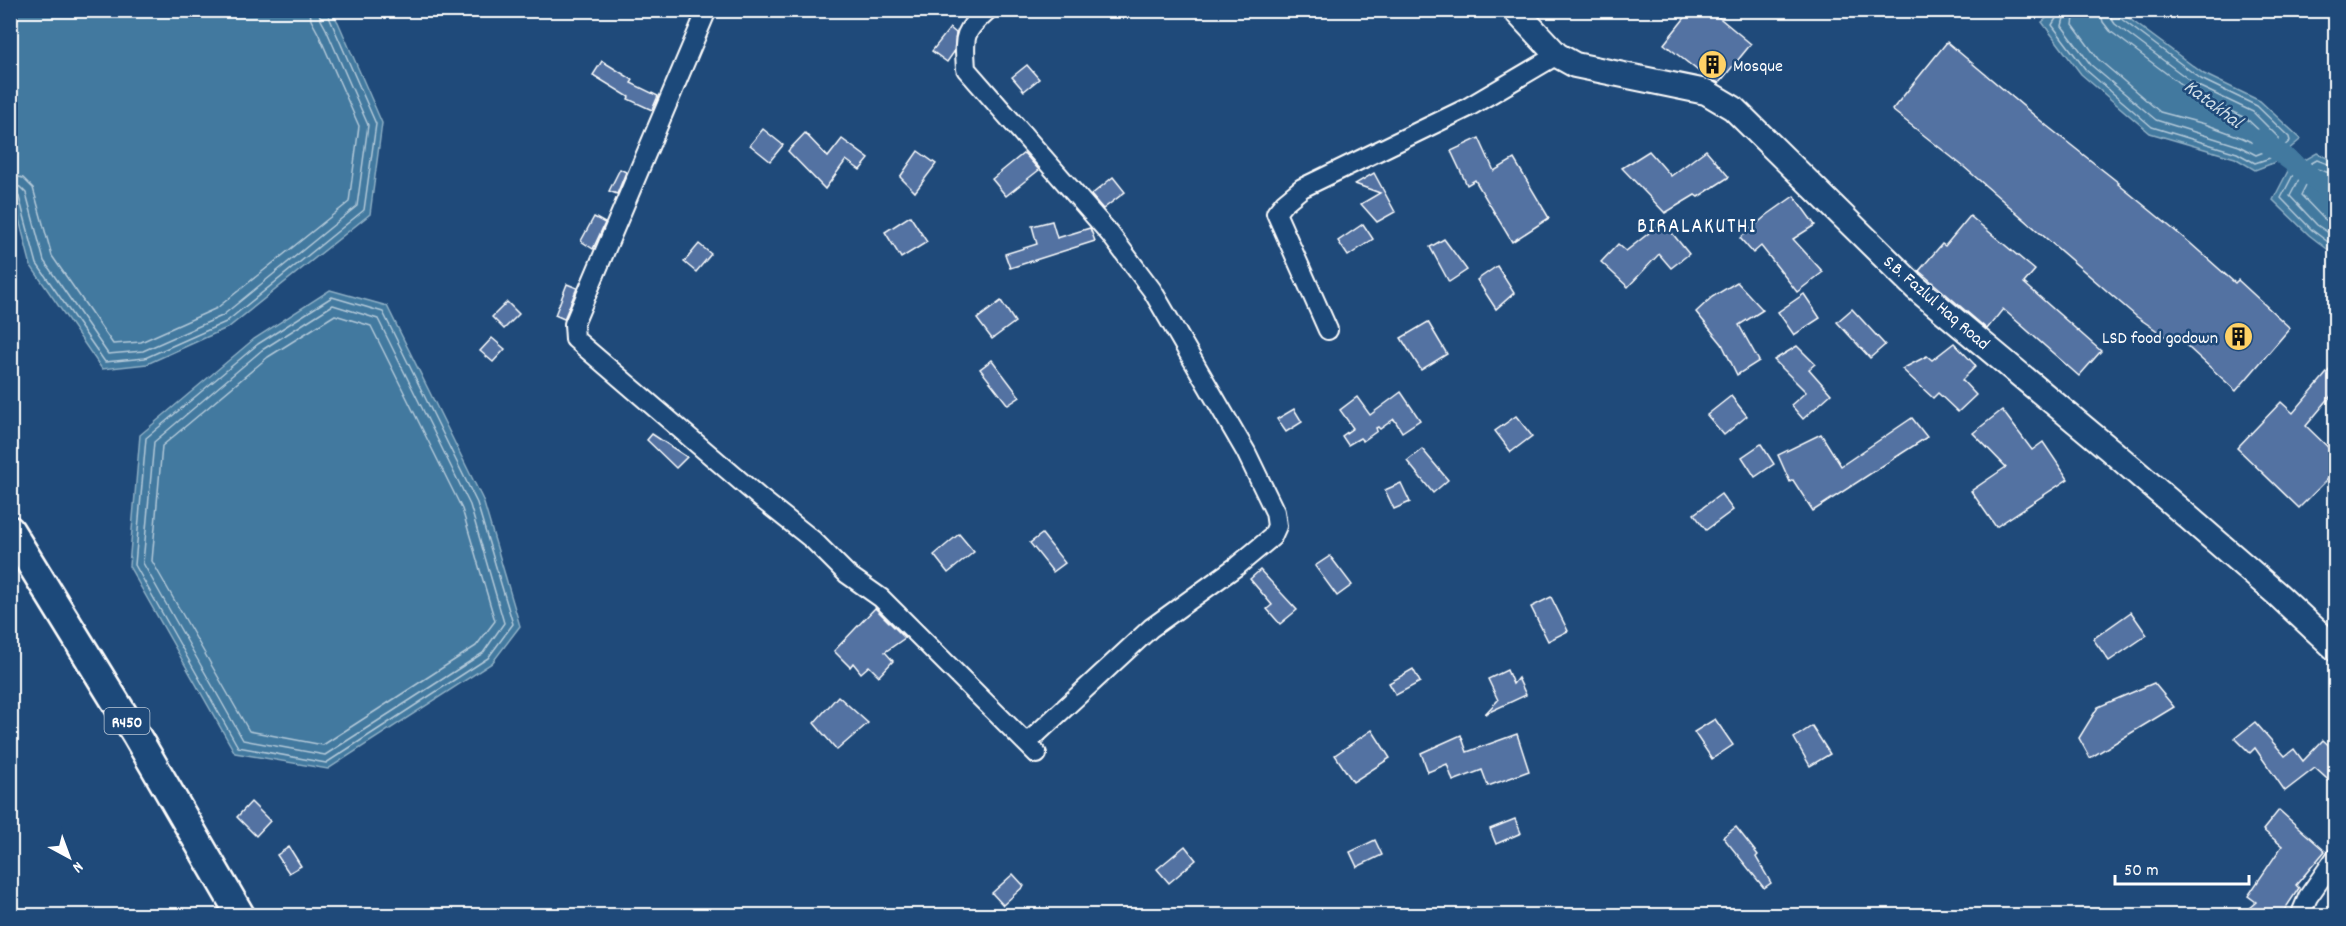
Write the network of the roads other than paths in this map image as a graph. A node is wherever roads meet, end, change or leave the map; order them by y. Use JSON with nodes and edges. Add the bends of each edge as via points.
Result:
{"nodes":[{"id":1,"x":706,"y":10,"type":"edge"},
{"id":2,"x":988,"y":10,"type":"edge"},
{"id":3,"x":1515,"y":10,"type":"edge"},
{"id":4,"x":1557,"y":55,"type":"junction"},
{"id":5,"x":1328,"y":330,"type":"dead end"},
{"id":6,"x":10,"y":530,"type":"edge"},
{"id":7,"x":2336,"y":649,"type":"edge"},
{"id":8,"x":2336,"y":856,"type":"edge"},
{"id":9,"x":241,"y":915,"type":"edge"},
{"id":10,"x":2300,"y":915,"type":"edge"}],
"edges":[{"from":1,"to":2,"type":"street","via":[[574,324],[574,339],[813,540],[847,574],[881,598],[1032,749],[1151,628],[1255,551],[1272,537],[1277,526],[1275,512],[1246,452],[1152,290],[1110,234],[966,69],[966,34]]},
{"from":3,"to":4,"type":"main road","name":"S.B. Fazlul Haq Road"},
{"from":4,"to":5,"type":"street","via":[[1467,108],[1302,188],[1284,203],[1276,213]]},
{"from":4,"to":7,"type":"main road","name":"S.B. Fazlul Haq Road","via":[[1575,65],[1706,92],[1733,108],[1916,288],[2114,453]]},
{"from":6,"to":9,"type":"main road","number":"R450"},
{"from":8,"to":10,"type":"street"}]}
